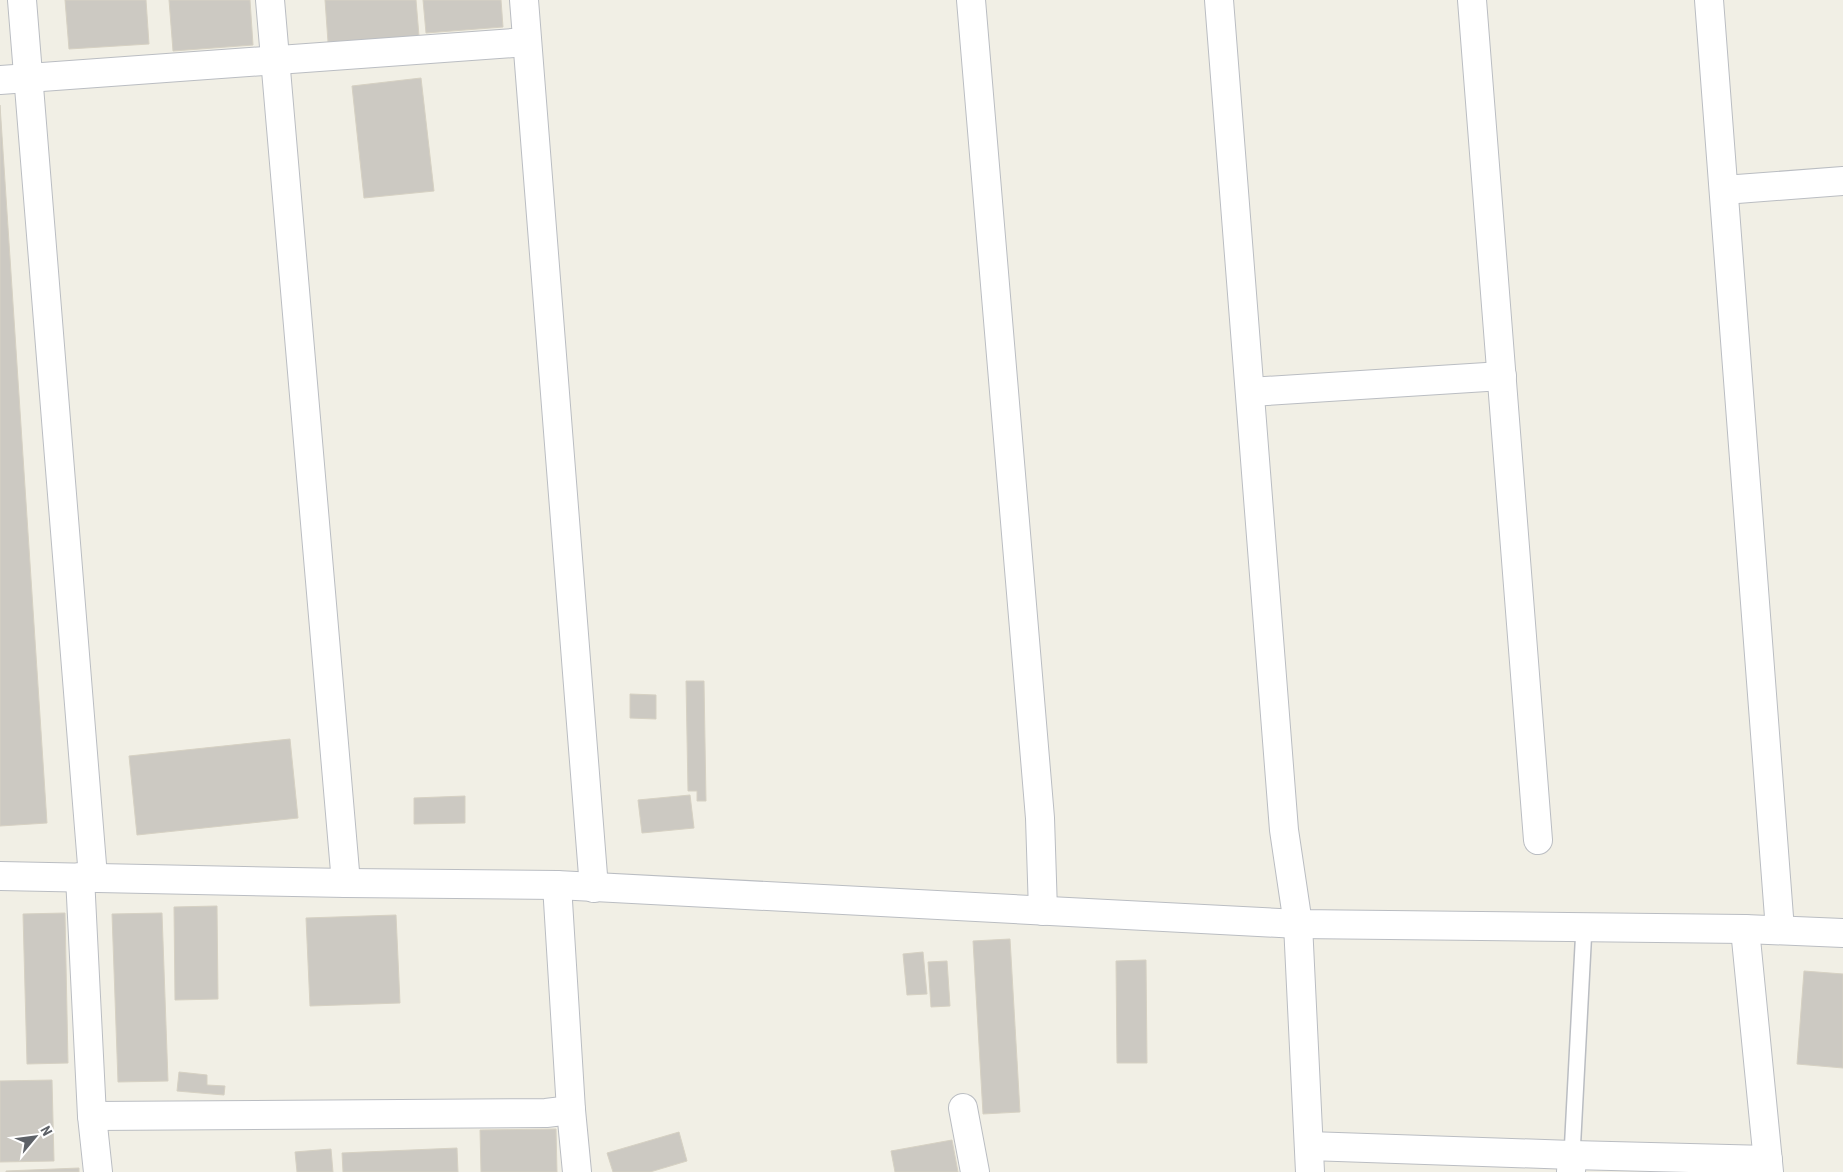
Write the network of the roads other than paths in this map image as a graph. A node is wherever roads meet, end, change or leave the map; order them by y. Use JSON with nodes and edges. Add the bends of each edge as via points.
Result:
{"nodes":[{"id":1,"x":22,"y":0,"type":"edge"},
{"id":2,"x":270,"y":0,"type":"edge"},
{"id":3,"x":524,"y":0,"type":"edge"},
{"id":4,"x":971,"y":0,"type":"edge"},
{"id":5,"x":1219,"y":0,"type":"edge"},
{"id":6,"x":1472,"y":0,"type":"edge"},
{"id":7,"x":1709,"y":0,"type":"edge"},
{"id":8,"x":527,"y":42,"type":"junction"},
{"id":9,"x":275,"y":60,"type":"junction"},
{"id":10,"x":28,"y":78,"type":"junction"},
{"id":11,"x":0,"y":80,"type":"edge"},
{"id":12,"x":1843,"y":181,"type":"edge"},
{"id":13,"x":1724,"y":190,"type":"junction"},
{"id":14,"x":1502,"y":376,"type":"junction"},
{"id":15,"x":1250,"y":392,"type":"junction"},
{"id":16,"x":1538,"y":840,"type":"dead end"},
{"id":17,"x":0,"y":876,"type":"edge"},
{"id":18,"x":87,"y":877,"type":"junction"},
{"id":19,"x":346,"y":883,"type":"junction"},
{"id":20,"x":557,"y":885,"type":"junction"},
{"id":21,"x":594,"y":888,"type":"junction"},
{"id":22,"x":1043,"y":911,"type":"junction"},
{"id":23,"x":1298,"y":924,"type":"junction"},
{"id":24,"x":1584,"y":927,"type":"junction"},
{"id":25,"x":1745,"y":929,"type":"junction"},
{"id":26,"x":1780,"y":930,"type":"junction"},
{"id":27,"x":1843,"y":933,"type":"edge"},
{"id":28,"x":963,"y":1108,"type":"dead end"},
{"id":29,"x":571,"y":1110,"type":"junction"},
{"id":30,"x":92,"y":1116,"type":"junction"},
{"id":31,"x":1309,"y":1159,"type":"edge"},
{"id":32,"x":1572,"y":1163,"type":"edge"},
{"id":33,"x":1768,"y":1166,"type":"edge"},
{"id":34,"x":98,"y":1172,"type":"edge"},
{"id":35,"x":578,"y":1172,"type":"edge"},
{"id":36,"x":975,"y":1172,"type":"edge"}],
"edges":[{"from":1,"to":10,"type":"street"},
{"from":2,"to":9,"type":"street"},
{"from":3,"to":8,"type":"street"},
{"from":4,"to":22,"type":"street","via":[[1040,818]]},
{"from":5,"to":15,"type":"street"},
{"from":6,"to":14,"type":"street"},
{"from":7,"to":13,"type":"street"},
{"from":8,"to":9,"type":"street"},
{"from":8,"to":21,"type":"street"},
{"from":9,"to":10,"type":"street"},
{"from":9,"to":19,"type":"street"},
{"from":10,"to":11,"type":"street"},
{"from":10,"to":18,"type":"street"},
{"from":12,"to":13,"type":"street"},
{"from":13,"to":26,"type":"street"},
{"from":14,"to":15,"type":"street"},
{"from":14,"to":16,"type":"street"},
{"from":15,"to":23,"type":"street","via":[[1284,830]]},
{"from":17,"to":18,"type":"street"},
{"from":18,"to":19,"type":"street"},
{"from":18,"to":30,"type":"street"},
{"from":19,"to":20,"type":"street"},
{"from":20,"to":21,"type":"street"},
{"from":20,"to":29,"type":"street"},
{"from":21,"to":22,"type":"street"},
{"from":22,"to":23,"type":"street"},
{"from":23,"to":24,"type":"street"},
{"from":23,"to":31,"type":"street"},
{"from":24,"to":25,"type":"street"},
{"from":24,"to":32,"type":"lane"},
{"from":25,"to":26,"type":"street"},
{"from":25,"to":33,"type":"street"},
{"from":26,"to":27,"type":"street"},
{"from":28,"to":36,"type":"street"},
{"from":29,"to":30,"type":"street","via":[[536,1114]]},
{"from":29,"to":35,"type":"street"},
{"from":30,"to":34,"type":"street"},
{"from":31,"to":32,"type":"street"},
{"from":32,"to":33,"type":"street"}]}
